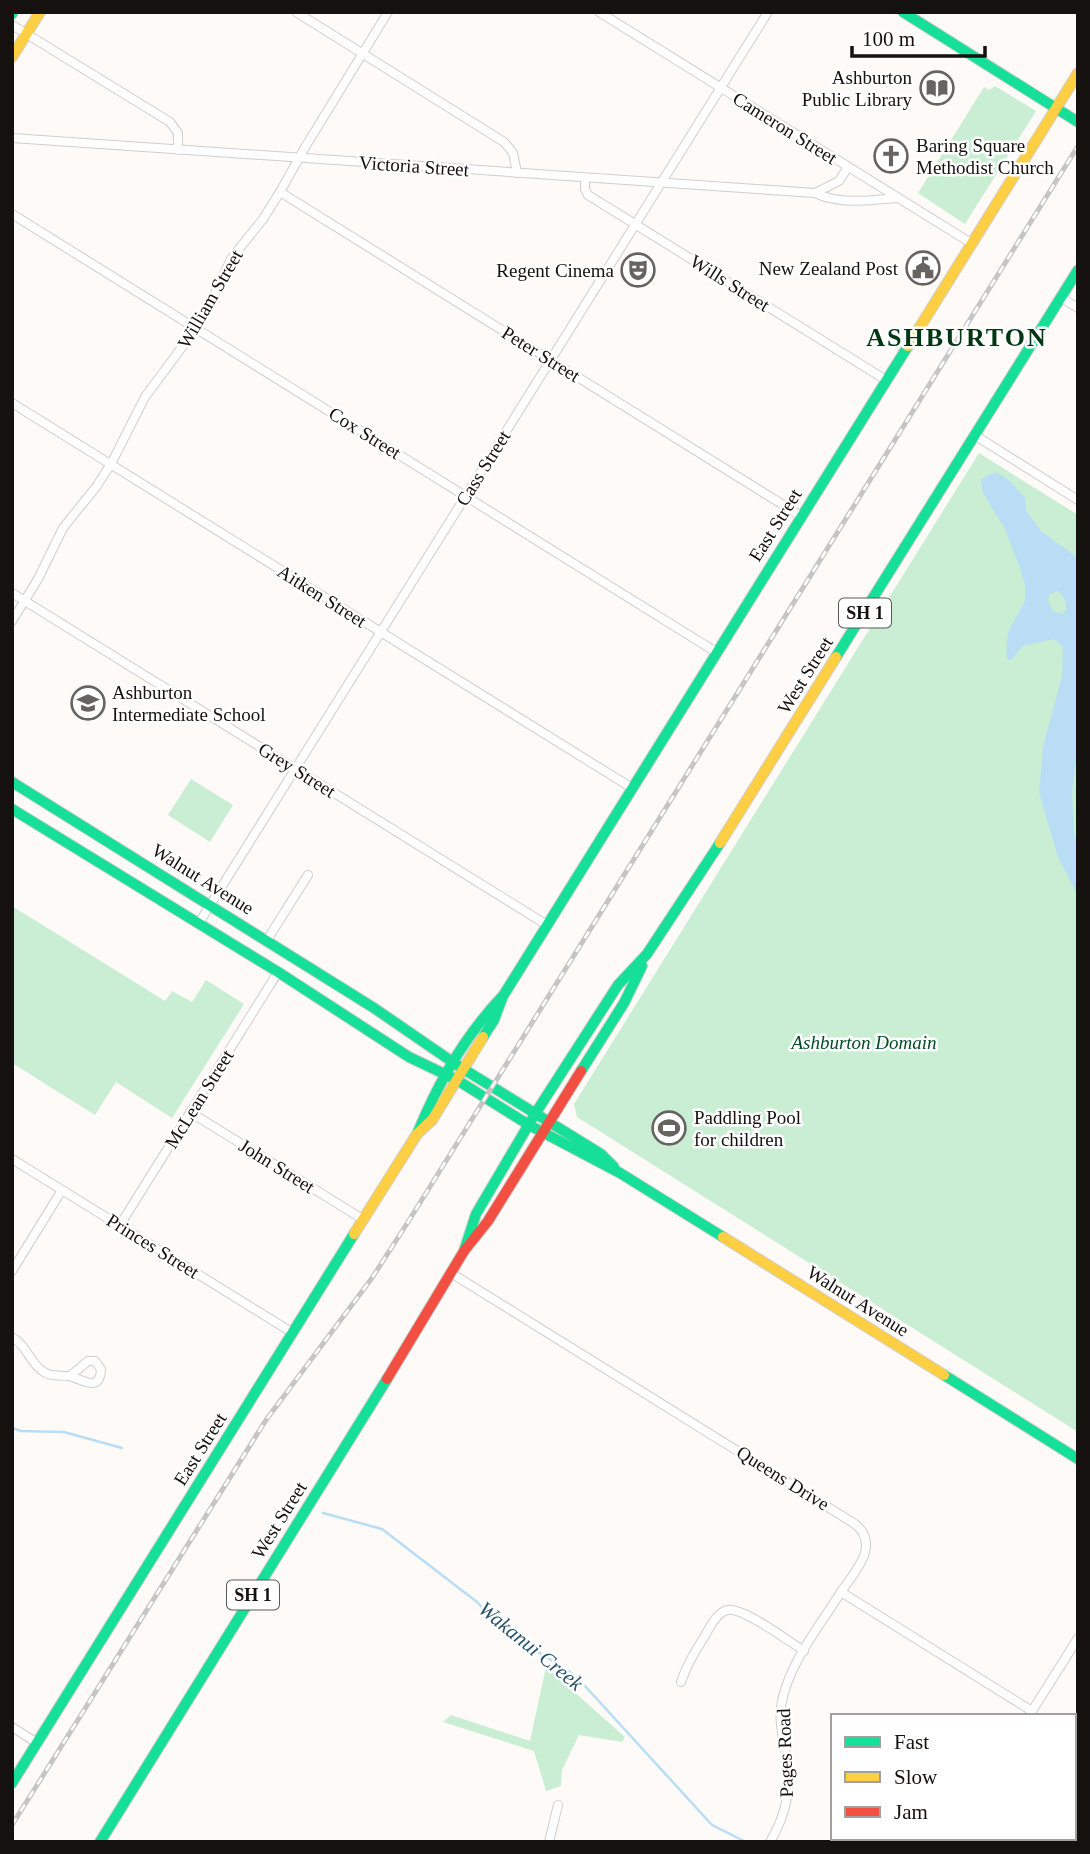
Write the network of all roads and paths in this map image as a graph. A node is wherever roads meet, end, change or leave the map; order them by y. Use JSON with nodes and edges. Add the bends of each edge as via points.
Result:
{"nodes":[{"id":1,"x":40,"y":12,"type":"edge"},
{"id":2,"x":296,"y":12,"type":"edge"},
{"id":3,"x":388,"y":12,"type":"edge"},
{"id":4,"x":599,"y":12,"type":"edge"},
{"id":5,"x":768,"y":12,"type":"edge"},
{"id":6,"x":903,"y":12,"type":"edge"},
{"id":7,"x":12,"y":25,"type":"edge"},
{"id":8,"x":27,"y":33,"type":"junction"},
{"id":9,"x":362,"y":54,"type":"junction"},
{"id":10,"x":12,"y":57,"type":"edge"},
{"id":11,"x":1078,"y":73,"type":"edge"},
{"id":12,"x":720,"y":88,"type":"junction"},
{"id":13,"x":1056,"y":107,"type":"junction"},
{"id":14,"x":1078,"y":122,"type":"edge"},
{"id":15,"x":12,"y":138,"type":"edge"},
{"id":16,"x":178,"y":150,"type":"junction"},
{"id":17,"x":299,"y":158,"type":"junction"},
{"id":18,"x":848,"y":167,"type":"junction"},
{"id":19,"x":517,"y":173,"type":"junction"},
{"id":20,"x":585,"y":178,"type":"junction"},
{"id":21,"x":839,"y":181,"type":"junction"},
{"id":22,"x":661,"y":183,"type":"junction"},
{"id":23,"x":281,"y":192,"type":"junction"},
{"id":24,"x":815,"y":193,"type":"junction"},
{"id":25,"x":898,"y":198,"type":"junction"},
{"id":26,"x":849,"y":200,"type":"junction"},
{"id":27,"x":12,"y":214,"type":"edge"},
{"id":28,"x":635,"y":224,"type":"junction"},
{"id":29,"x":971,"y":243,"type":"junction"},
{"id":30,"x":1078,"y":270,"type":"edge"},
{"id":31,"x":1060,"y":298,"type":"junction"},
{"id":32,"x":1078,"y":308,"type":"edge"},
{"id":33,"x":196,"y":328,"type":"junction"},
{"id":34,"x":550,"y":359,"type":"junction"},
{"id":35,"x":886,"y":380,"type":"junction"},
{"id":36,"x":12,"y":403,"type":"edge"},
{"id":37,"x":976,"y":436,"type":"junction"},
{"id":38,"x":111,"y":464,"type":"junction"},
{"id":39,"x":466,"y":496,"type":"junction"},
{"id":40,"x":1078,"y":500,"type":"edge"},
{"id":41,"x":801,"y":516,"type":"junction"},
{"id":42,"x":12,"y":593,"type":"edge"},
{"id":43,"x":26,"y":601,"type":"junction"},
{"id":44,"x":12,"y":621,"type":"edge"},
{"id":45,"x":381,"y":632,"type":"junction"},
{"id":46,"x":716,"y":652,"type":"junction"},
{"id":47,"x":296,"y":769,"type":"junction"},
{"id":48,"x":12,"y":782,"type":"edge"},
{"id":49,"x":632,"y":788,"type":"junction"},
{"id":50,"x":12,"y":809,"type":"edge"},
{"id":51,"x":308,"y":875,"type":"dead end"},
{"id":52,"x":211,"y":905,"type":"junction"},
{"id":53,"x":199,"y":923,"type":"junction"},
{"id":54,"x":547,"y":925,"type":"junction"},
{"id":55,"x":267,"y":940,"type":"junction"},
{"id":56,"x":648,"y":954,"type":"junction"},
{"id":57,"x":278,"y":972,"type":"junction"},
{"id":58,"x":374,"y":1008,"type":"junction"},
{"id":59,"x":362,"y":1028,"type":"junction"},
{"id":60,"x":458,"y":1066,"type":"junction"},
{"id":61,"x":451,"y":1078,"type":"junction"},
{"id":62,"x":191,"y":1112,"type":"junction"},
{"id":63,"x":535,"y":1114,"type":"junction"},
{"id":64,"x":551,"y":1122,"type":"junction"},
{"id":65,"x":529,"y":1125,"type":"junction"},
{"id":66,"x":544,"y":1132,"type":"junction"},
{"id":67,"x":12,"y":1159,"type":"edge"},
{"id":68,"x":620,"y":1174,"type":"junction"},
{"id":69,"x":62,"y":1190,"type":"junction"},
{"id":70,"x":363,"y":1220,"type":"junction"},
{"id":71,"x":120,"y":1225,"type":"junction"},
{"id":72,"x":464,"y":1251,"type":"junction"},
{"id":73,"x":12,"y":1271,"type":"edge"},
{"id":74,"x":451,"y":1273,"type":"junction"},
{"id":75,"x":293,"y":1333,"type":"junction"},
{"id":76,"x":12,"y":1337,"type":"edge"},
{"id":77,"x":70,"y":1376,"type":"dead end"},
{"id":78,"x":1078,"y":1459,"type":"edge"},
{"id":79,"x":841,"y":1592,"type":"junction"},
{"id":80,"x":1078,"y":1638,"type":"edge"},
{"id":81,"x":804,"y":1651,"type":"junction"},
{"id":82,"x":681,"y":1682,"type":"dead end"},
{"id":83,"x":1031,"y":1713,"type":"edge"},
{"id":84,"x":12,"y":1727,"type":"edge"},
{"id":85,"x":37,"y":1743,"type":"junction"},
{"id":86,"x":12,"y":1783,"type":"edge"},
{"id":87,"x":558,"y":1805,"type":"dead end"},
{"id":88,"x":100,"y":1842,"type":"edge"},
{"id":89,"x":549,"y":1842,"type":"edge"},
{"id":90,"x":770,"y":1842,"type":"edge"}],
"edges":[{"from":1,"to":8,"type":"main road"},
{"from":2,"to":9,"type":"street"},
{"from":3,"to":9,"type":"street","name":"William Street"},
{"from":4,"to":12,"type":"street","name":"Cameron Street"},
{"from":5,"to":12,"type":"street","name":"Cass Street"},
{"from":6,"to":13,"type":"main road"},
{"from":7,"to":8,"type":"street"},
{"from":8,"to":10,"type":"main road"},
{"from":8,"to":16,"type":"street","via":[[170,122],[178,133]]},
{"from":9,"to":17,"type":"street","name":"William Street"},
{"from":9,"to":19,"type":"street","via":[[504,142],[513,153]]},
{"from":11,"to":13,"type":"main road","name":"East Street"},
{"from":12,"to":18,"type":"street","name":"Cameron Street"},
{"from":12,"to":22,"type":"street","name":"Cass Street"},
{"from":13,"to":14,"type":"main road"},
{"from":13,"to":29,"type":"main road","name":"East Street"},
{"from":15,"to":16,"type":"street","name":"Victoria Street"},
{"from":16,"to":17,"type":"street","name":"Victoria Street"},
{"from":17,"to":19,"type":"street","name":"Victoria Street"},
{"from":17,"to":23,"type":"street","name":"William Street"},
{"from":18,"to":21,"type":"street"},
{"from":18,"to":25,"type":"street","name":"Cameron Street"},
{"from":19,"to":20,"type":"street","name":"Victoria Street"},
{"from":20,"to":22,"type":"street","name":"Victoria Street"},
{"from":20,"to":28,"type":"street","name":"Wills Street","via":[[588,195]]},
{"from":21,"to":24,"type":"street"},
{"from":21,"to":26,"type":"street"},
{"from":22,"to":24,"type":"street","name":"Victoria Street"},
{"from":22,"to":28,"type":"street","name":"Cass Street"},
{"from":23,"to":33,"type":"street","name":"William Street","via":[[231,259]]},
{"from":23,"to":34,"type":"street","name":"Peter Street"},
{"from":24,"to":26,"type":"street","name":"Victoria Street"},
{"from":25,"to":26,"type":"street","name":"Victoria Street"},
{"from":25,"to":29,"type":"street","name":"Cameron Street"},
{"from":27,"to":33,"type":"street","name":"Cox Street"},
{"from":28,"to":34,"type":"street","name":"Cass Street"},
{"from":28,"to":35,"type":"street","name":"Wills Street"},
{"from":29,"to":35,"type":"main road","name":"East Street"},
{"from":30,"to":31,"type":"main road","name":"West Street","number":"SH 1"},
{"from":31,"to":32,"type":"street"},
{"from":31,"to":37,"type":"main road","name":"West Street","number":"SH 1"},
{"from":33,"to":38,"type":"street","name":"William Street","via":[[145,397]]},
{"from":33,"to":39,"type":"street","name":"Cox Street"},
{"from":34,"to":39,"type":"street","name":"Cass Street"},
{"from":34,"to":41,"type":"street","name":"Peter Street"},
{"from":35,"to":41,"type":"main road","name":"East Street"},
{"from":36,"to":38,"type":"street","name":"Aitken Street"},
{"from":37,"to":40,"type":"street"},
{"from":37,"to":56,"type":"main road","name":"West Street","number":"SH 1"},
{"from":38,"to":43,"type":"street","name":"William Street","via":[[62,528]]},
{"from":38,"to":45,"type":"street","name":"Aitken Street"},
{"from":39,"to":45,"type":"street","name":"Cass Street"},
{"from":39,"to":46,"type":"street","name":"Cox Street"},
{"from":41,"to":46,"type":"main road","name":"East Street"},
{"from":42,"to":43,"type":"street","name":"Grey Street"},
{"from":43,"to":44,"type":"street","name":"William Street"},
{"from":43,"to":47,"type":"street","name":"Grey Street"},
{"from":45,"to":47,"type":"street","name":"Cass Street"},
{"from":45,"to":49,"type":"street","name":"Aitken Street"},
{"from":46,"to":49,"type":"main road","name":"East Street"},
{"from":47,"to":52,"type":"street","name":"Cass Street"},
{"from":47,"to":54,"type":"street","name":"Grey Street"},
{"from":48,"to":52,"type":"main road","name":"Walnut Avenue"},
{"from":49,"to":54,"type":"main road","name":"East Street"},
{"from":50,"to":53,"type":"main road","name":"Walnut Avenue"},
{"from":51,"to":55,"type":"street"},
{"from":52,"to":53,"type":"street","name":"Cass Street"},
{"from":52,"to":55,"type":"main road","name":"Walnut Avenue"},
{"from":53,"to":57,"type":"main road","name":"Walnut Avenue"},
{"from":54,"to":60,"type":"main road","name":"East Street","via":[[503,996],[484,1014]]},
{"from":55,"to":58,"type":"main road","name":"Walnut Avenue"},
{"from":56,"to":63,"type":"main road","name":"West Street","number":"SH 1","via":[[618,985]]},
{"from":56,"to":64,"type":"main road","name":"West Street","number":"SH 1","via":[[624,1003]]},
{"from":57,"to":59,"type":"main road","name":"Walnut Avenue"},
{"from":57,"to":62,"type":"street","name":"McLean Street"},
{"from":58,"to":59,"type":"main road"},
{"from":58,"to":60,"type":"main road","name":"Walnut Avenue"},
{"from":59,"to":61,"type":"main road","name":"Walnut Avenue"},
{"from":60,"to":61,"type":"main road","name":"East Street"},
{"from":60,"to":63,"type":"main road","name":"Walnut Avenue"},
{"from":61,"to":65,"type":"main road","name":"Walnut Avenue"},
{"from":61,"to":70,"type":"main road","name":"East Street"},
{"from":62,"to":70,"type":"street","name":"John Street"},
{"from":62,"to":71,"type":"street","name":"McLean Street"},
{"from":63,"to":64,"type":"main road","name":"Walnut Avenue"},
{"from":63,"to":65,"type":"main road","name":"West Street","number":"SH 1"},
{"from":64,"to":66,"type":"main road","name":"West Street","number":"SH 1"},
{"from":64,"to":68,"type":"main road","name":"Walnut Avenue","via":[[601,1154]]},
{"from":65,"to":66,"type":"main road","name":"Walnut Avenue"},
{"from":65,"to":72,"type":"main road","name":"West Street","number":"SH 1","via":[[476,1214]]},
{"from":66,"to":68,"type":"main road","name":"Walnut Avenue"},
{"from":66,"to":72,"type":"main road","name":"West Street","number":"SH 1"},
{"from":67,"to":69,"type":"street","name":"Princes Street"},
{"from":68,"to":78,"type":"main road","name":"Walnut Avenue"},
{"from":69,"to":71,"type":"street","name":"Princes Street"},
{"from":69,"to":73,"type":"street"},
{"from":70,"to":75,"type":"main road","name":"East Street"},
{"from":71,"to":75,"type":"street","name":"Princes Street"},
{"from":72,"to":74,"type":"main road","name":"West Street","number":"SH 1"},
{"from":74,"to":79,"type":"street","name":"Queens Drive","via":[[862,1529],[867,1549]]},
{"from":74,"to":88,"type":"main road","name":"West Street","number":"SH 1"},
{"from":75,"to":85,"type":"main road","name":"East Street"},
{"from":76,"to":77,"type":"street","via":[[22,1342],[41,1370]]},
{"from":79,"to":81,"type":"street","name":"Pages Road"},
{"from":79,"to":83,"type":"street"},
{"from":80,"to":83,"type":"street"},
{"from":81,"to":82,"type":"street","via":[[731,1609],[716,1617]]},
{"from":81,"to":90,"type":"street","name":"Pages Road","via":[[789,1678],[782,1706],[790,1784],[786,1810]]},
{"from":84,"to":85,"type":"street"},
{"from":85,"to":86,"type":"main road","name":"East Street"},
{"from":87,"to":89,"type":"street"}]}
